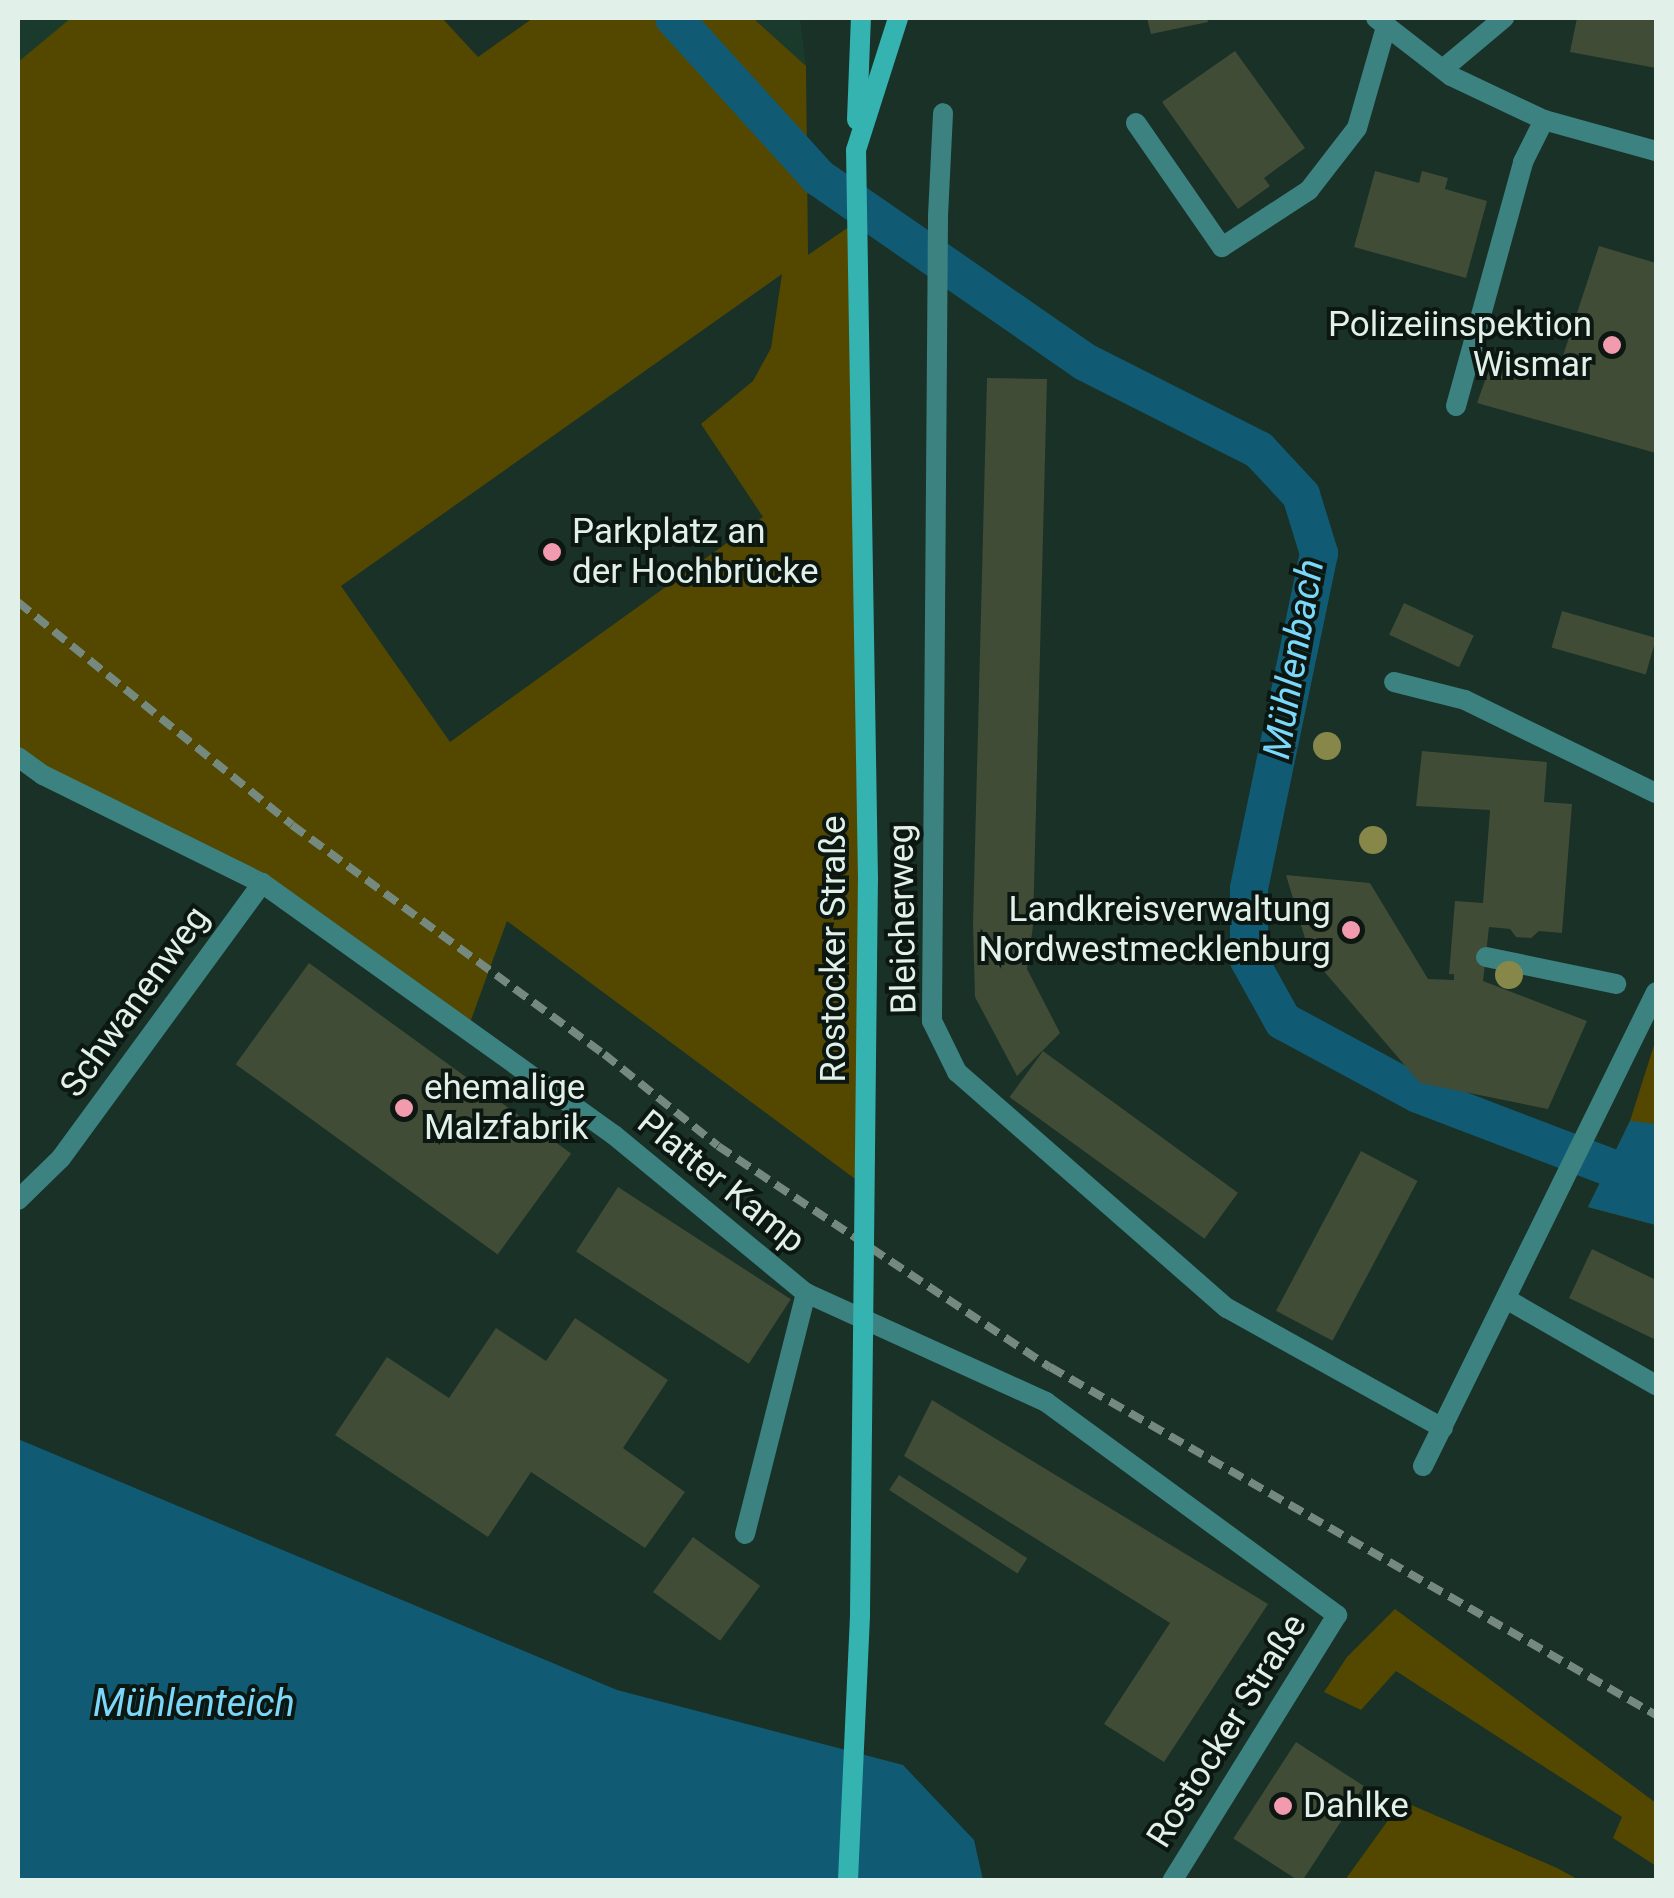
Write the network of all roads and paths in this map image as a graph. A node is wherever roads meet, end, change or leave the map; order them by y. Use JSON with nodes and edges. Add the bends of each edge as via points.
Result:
{"nodes":[{"id":1,"x":861,"y":18,"type":"edge"},
{"id":2,"x":898,"y":18,"type":"edge"},
{"id":3,"x":1504,"y":18,"type":"edge"},
{"id":4,"x":1381,"y":22,"type":"edge"},
{"id":5,"x":1443,"y":70,"type":"junction"},
{"id":6,"x":942,"y":113,"type":"dead end"},
{"id":7,"x":1544,"y":120,"type":"junction"},
{"id":8,"x":1136,"y":124,"type":"dead end"},
{"id":9,"x":856,"y":150,"type":"junction"},
{"id":10,"x":1656,"y":151,"type":"edge"},
{"id":11,"x":1456,"y":406,"type":"dead end"},
{"id":12,"x":1394,"y":682,"type":"dead end"},
{"id":13,"x":18,"y":757,"type":"edge"},
{"id":14,"x":1656,"y":793,"type":"edge"},
{"id":15,"x":262,"y":883,"type":"junction"},
{"id":16,"x":1486,"y":956,"type":"dead end"},
{"id":17,"x":1616,"y":984,"type":"dead end"},
{"id":18,"x":1656,"y":992,"type":"edge"},
{"id":19,"x":18,"y":1200,"type":"edge"},
{"id":20,"x":806,"y":1293,"type":"junction"},
{"id":21,"x":1508,"y":1300,"type":"junction"},
{"id":22,"x":1656,"y":1385,"type":"edge"},
{"id":23,"x":1443,"y":1428,"type":"junction"},
{"id":24,"x":1423,"y":1466,"type":"dead end"},
{"id":25,"x":744,"y":1534,"type":"dead end"},
{"id":26,"x":1337,"y":1616,"type":"joint"},
{"id":27,"x":848,"y":1880,"type":"edge"},
{"id":28,"x":1173,"y":1880,"type":"edge"}],
"edges":[{"from":1,"to":9,"type":"main road","name":"Rostocker Straße"},
{"from":2,"to":9,"type":"main road"},
{"from":3,"to":5,"type":"street"},
{"from":4,"to":5,"type":"street"},
{"from":4,"to":8,"type":"street","via":[[1357,128],[1309,190],[1222,247]]},
{"from":5,"to":7,"type":"street"},
{"from":6,"to":23,"type":"street","name":"Bleicherweg","via":[[932,1020],[957,1072],[1227,1308]]},
{"from":7,"to":10,"type":"street"},
{"from":7,"to":11,"type":"street","via":[[1523,162]]},
{"from":9,"to":27,"type":"main road","name":"Rostocker Straße","bridge":true,"via":[[868,898],[860,1595]]},
{"from":12,"to":14,"type":"street","via":[[1466,700]]},
{"from":13,"to":15,"type":"street","name":"Platter Kamp","via":[[43,776]]},
{"from":15,"to":19,"type":"street","name":"Schwanenweg","via":[[61,1158]]},
{"from":15,"to":20,"type":"street","name":"Platter Kamp","via":[[614,1136]]},
{"from":16,"to":17,"type":"street"},
{"from":18,"to":21,"type":"street"},
{"from":20,"to":25,"type":"street"},
{"from":20,"to":26,"type":"street","name":"Platter Kamp","via":[[1046,1402]]},
{"from":21,"to":22,"type":"street"},
{"from":21,"to":23,"type":"street"},
{"from":23,"to":24,"type":"street"},
{"from":26,"to":28,"type":"street","name":"Rostocker Straße"}]}
